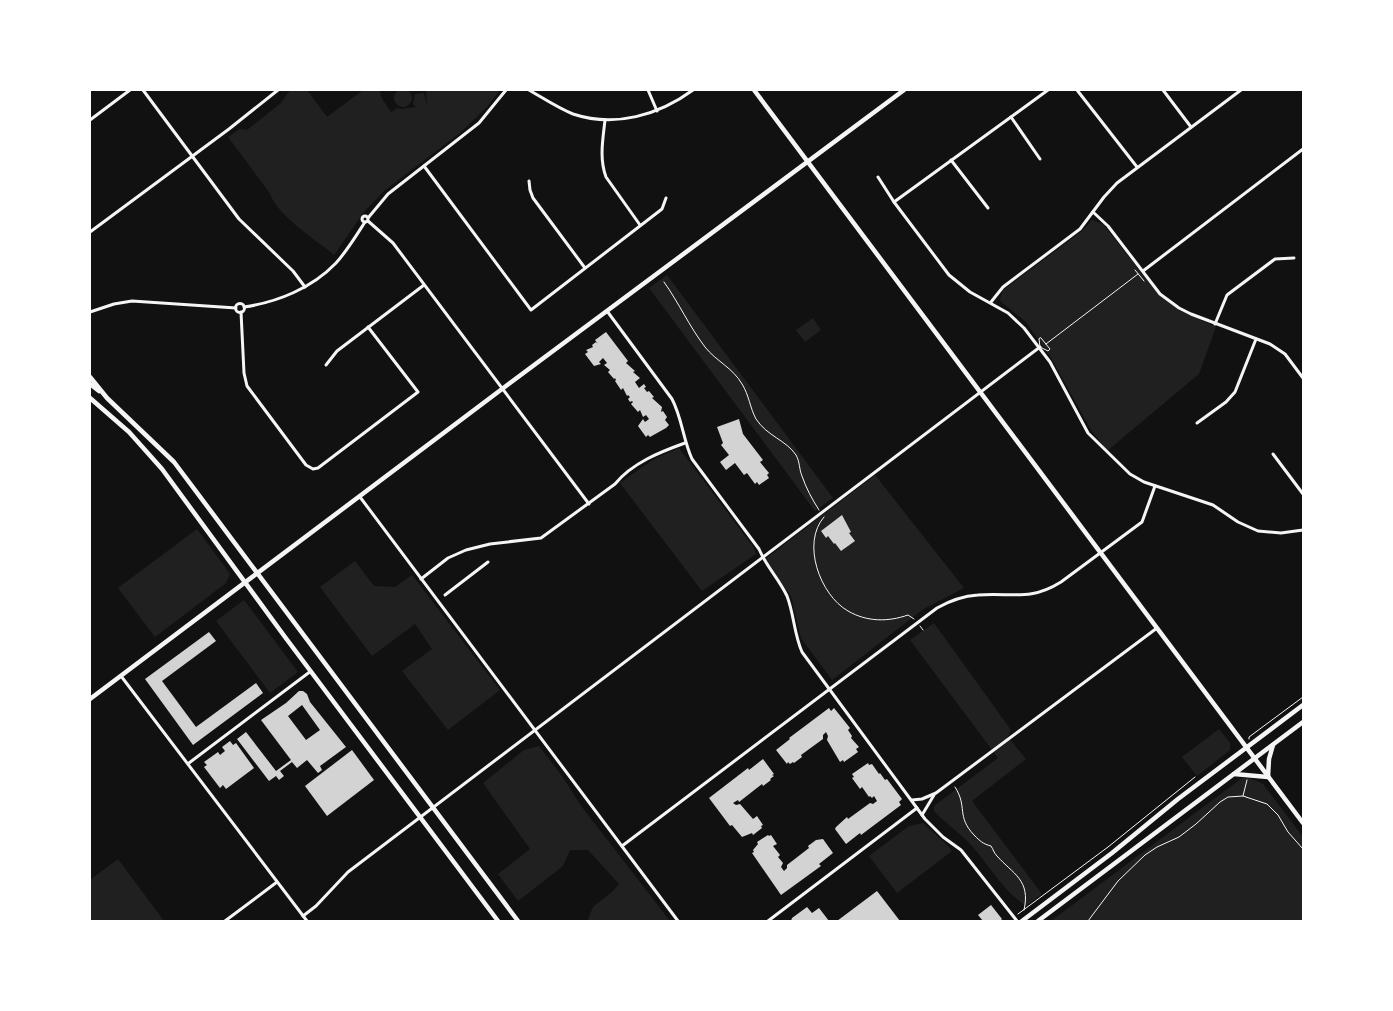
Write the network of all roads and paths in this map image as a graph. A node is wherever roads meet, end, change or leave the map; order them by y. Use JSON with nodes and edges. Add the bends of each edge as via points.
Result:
{"nodes":[{"id":1,"x":130,"y":90,"type":"edge"},
{"id":2,"x":143,"y":90,"type":"edge"},
{"id":3,"x":278,"y":90,"type":"edge"},
{"id":4,"x":506,"y":90,"type":"edge"},
{"id":5,"x":529,"y":90,"type":"edge"},
{"id":6,"x":648,"y":90,"type":"edge"},
{"id":7,"x":693,"y":90,"type":"edge"},
{"id":8,"x":754,"y":90,"type":"edge"},
{"id":9,"x":904,"y":90,"type":"edge"},
{"id":10,"x":1048,"y":90,"type":"edge"},
{"id":11,"x":1077,"y":90,"type":"edge"},
{"id":12,"x":1164,"y":90,"type":"edge"},
{"id":13,"x":1241,"y":90,"type":"edge"},
{"id":14,"x":657,"y":111,"type":"junction"},
{"id":15,"x":1011,"y":117,"type":"junction"},
{"id":16,"x":90,"y":120,"type":"edge"},
{"id":17,"x":604,"y":120,"type":"junction"},
{"id":18,"x":1191,"y":127,"type":"junction"},
{"id":19,"x":1303,"y":148,"type":"edge"},
{"id":20,"x":193,"y":156,"type":"junction"},
{"id":21,"x":1040,"y":159,"type":"dead end"},
{"id":22,"x":951,"y":160,"type":"junction"},
{"id":23,"x":808,"y":162,"type":"junction"},
{"id":24,"x":424,"y":166,"type":"junction"},
{"id":25,"x":1136,"y":167,"type":"junction"},
{"id":26,"x":878,"y":177,"type":"dead end"},
{"id":27,"x":529,"y":181,"type":"dead end"},
{"id":28,"x":666,"y":198,"type":"dead end"},
{"id":29,"x":894,"y":202,"type":"junction"},
{"id":30,"x":988,"y":208,"type":"dead end"},
{"id":31,"x":1093,"y":212,"type":"junction"},
{"id":32,"x":367,"y":220,"type":"junction"},
{"id":33,"x":640,"y":225,"type":"junction"},
{"id":34,"x":90,"y":232,"type":"edge"},
{"id":35,"x":1294,"y":258,"type":"dead end"},
{"id":36,"x":1132,"y":266,"type":"dead end"},
{"id":37,"x":585,"y":268,"type":"junction"},
{"id":38,"x":1143,"y":271,"type":"junction"},
{"id":39,"x":1138,"y":274,"type":"junction"},
{"id":40,"x":1144,"y":281,"type":"dead end"},
{"id":41,"x":664,"y":282,"type":"dead end"},
{"id":42,"x":305,"y":286,"type":"junction"},
{"id":43,"x":424,"y":286,"type":"junction"},
{"id":44,"x":991,"y":302,"type":"junction"},
{"id":45,"x":244,"y":307,"type":"junction"},
{"id":46,"x":236,"y":308,"type":"junction"},
{"id":47,"x":90,"y":312,"type":"edge"},
{"id":48,"x":241,"y":312,"type":"junction"},
{"id":49,"x":607,"y":312,"type":"junction"},
{"id":50,"x":1215,"y":324,"type":"junction"},
{"id":51,"x":368,"y":327,"type":"junction"},
{"id":52,"x":1039,"y":338,"type":"dead end"},
{"id":53,"x":1256,"y":339,"type":"junction"},
{"id":54,"x":1046,"y":344,"type":"junction"},
{"id":55,"x":1040,"y":347,"type":"junction"},
{"id":56,"x":1048,"y":351,"type":"dead end"},
{"id":57,"x":326,"y":366,"type":"dead end"},
{"id":58,"x":90,"y":377,"type":"edge"},
{"id":59,"x":1303,"y":378,"type":"edge"},
{"id":60,"x":90,"y":384,"type":"edge"},
{"id":61,"x":503,"y":388,"type":"junction"},
{"id":62,"x":981,"y":393,"type":"junction"},
{"id":63,"x":90,"y":398,"type":"edge"},
{"id":64,"x":107,"y":398,"type":"junction"},
{"id":65,"x":1197,"y":423,"type":"dead end"},
{"id":66,"x":685,"y":443,"type":"junction"},
{"id":67,"x":1274,"y":454,"type":"dead end"},
{"id":68,"x":1155,"y":486,"type":"junction"},
{"id":69,"x":1303,"y":494,"type":"edge"},
{"id":70,"x":360,"y":497,"type":"junction"},
{"id":71,"x":589,"y":504,"type":"junction"},
{"id":72,"x":817,"y":506,"type":"dead end"},
{"id":73,"x":824,"y":518,"type":"dead end"},
{"id":74,"x":1303,"y":530,"type":"edge"},
{"id":75,"x":1100,"y":553,"type":"junction"},
{"id":76,"x":763,"y":558,"type":"junction"},
{"id":77,"x":488,"y":562,"type":"dead end"},
{"id":78,"x":258,"y":573,"type":"junction"},
{"id":79,"x":421,"y":579,"type":"junction"},
{"id":80,"x":246,"y":582,"type":"junction"},
{"id":81,"x":445,"y":595,"type":"dead end"},
{"id":82,"x":914,"y":618,"type":"dead end"},
{"id":83,"x":1157,"y":628,"type":"junction"},
{"id":84,"x":311,"y":671,"type":"junction"},
{"id":85,"x":122,"y":676,"type":"junction"},
{"id":86,"x":828,"y":689,"type":"junction"},
{"id":87,"x":1303,"y":697,"type":"edge"},
{"id":88,"x":90,"y":699,"type":"edge"},
{"id":89,"x":1303,"y":705,"type":"edge"},
{"id":90,"x":1303,"y":722,"type":"edge"},
{"id":91,"x":534,"y":731,"type":"junction"},
{"id":92,"x":1273,"y":745,"type":"junction"},
{"id":93,"x":1246,"y":747,"type":"junction"},
{"id":94,"x":1255,"y":758,"type":"junction"},
{"id":95,"x":189,"y":763,"type":"junction"},
{"id":96,"x":1234,"y":774,"type":"junction"},
{"id":97,"x":1196,"y":777,"type":"dead end"},
{"id":98,"x":1268,"y":777,"type":"junction"},
{"id":99,"x":955,"y":787,"type":"dead end"},
{"id":100,"x":936,"y":793,"type":"junction"},
{"id":101,"x":911,"y":800,"type":"junction"},
{"id":102,"x":433,"y":808,"type":"junction"},
{"id":103,"x":917,"y":808,"type":"junction"},
{"id":104,"x":922,"y":815,"type":"junction"},
{"id":105,"x":420,"y":817,"type":"junction"},
{"id":106,"x":1303,"y":823,"type":"edge"},
{"id":107,"x":622,"y":846,"type":"junction"},
{"id":108,"x":1303,"y":849,"type":"edge"},
{"id":109,"x":277,"y":882,"type":"junction"},
{"id":110,"x":303,"y":916,"type":"junction"},
{"id":111,"x":770,"y":920,"type":"edge"},
{"id":112,"x":225,"y":921,"type":"edge"},
{"id":113,"x":307,"y":921,"type":"edge"},
{"id":114,"x":498,"y":921,"type":"edge"},
{"id":115,"x":518,"y":921,"type":"edge"},
{"id":116,"x":678,"y":921,"type":"edge"},
{"id":117,"x":1017,"y":921,"type":"edge"},
{"id":118,"x":1022,"y":921,"type":"edge"},
{"id":119,"x":1038,"y":921,"type":"edge"},
{"id":120,"x":1088,"y":921,"type":"edge"}],
"edges":[{"from":1,"to":16,"type":"street"},
{"from":2,"to":20,"type":"street"},
{"from":3,"to":20,"type":"street"},
{"from":4,"to":24,"type":"street","via":[[479,123]]},
{"from":5,"to":17,"type":"street","via":[[572,113]]},
{"from":6,"to":14,"type":"street"},
{"from":7,"to":14,"type":"street"},
{"from":8,"to":23,"type":"main road"},
{"from":9,"to":23,"type":"main road"},
{"from":10,"to":15,"type":"street"},
{"from":11,"to":25,"type":"street"},
{"from":12,"to":18,"type":"street"},
{"from":13,"to":18,"type":"street"},
{"from":14,"to":17,"type":"street"},
{"from":15,"to":21,"type":"street"},
{"from":15,"to":22,"type":"street"},
{"from":17,"to":33,"type":"street","via":[[602,154],[606,177]]},
{"from":18,"to":25,"type":"street"},
{"from":19,"to":38,"type":"street"},
{"from":20,"to":34,"type":"street"},
{"from":20,"to":42,"type":"street","via":[[239,219]]},
{"from":22,"to":29,"type":"street"},
{"from":22,"to":30,"type":"street"},
{"from":23,"to":49,"type":"main road"},
{"from":23,"to":62,"type":"main road"},
{"from":24,"to":32,"type":"street","via":[[388,194]]},
{"from":24,"to":37,"type":"street","via":[[531,310]]},
{"from":25,"to":31,"type":"street","via":[[1117,183]]},
{"from":26,"to":29,"type":"street"},
{"from":27,"to":37,"type":"street","via":[[533,198]]},
{"from":28,"to":33,"type":"street","via":[[662,209]]},
{"from":29,"to":44,"type":"street","via":[[949,276],[970,292]]},
{"from":31,"to":38,"type":"street"},
{"from":31,"to":44,"type":"street","via":[[1080,229],[1003,287]]},
{"from":32,"to":42,"type":"street","via":[[336,262]]},
{"from":32,"to":43,"type":"street","via":[[392,243]]},
{"from":33,"to":37,"type":"street"},
{"from":35,"to":50,"type":"street","via":[[1275,259],[1227,295]]},
{"from":36,"to":39,"type":"path"},
{"from":38,"to":50,"type":"street","via":[[1160,294],[1172,303]]},
{"from":39,"to":40,"type":"path"},
{"from":39,"to":54,"type":"path"},
{"from":41,"to":72,"type":"path","via":[[706,348],[743,385],[760,424],[796,454],[801,474]]},
{"from":42,"to":45,"type":"street","via":[[275,301]]},
{"from":43,"to":51,"type":"street"},
{"from":43,"to":61,"type":"street"},
{"from":44,"to":55,"type":"street","via":[[1020,322]]},
{"from":45,"to":46,"type":"street","via":[[239,304]]},
{"from":45,"to":48,"type":"street"},
{"from":46,"to":47,"type":"street","via":[[132,301]]},
{"from":46,"to":48,"type":"street"},
{"from":48,"to":51,"type":"street","via":[[247,386],[306,465],[313,469],[418,392]]},
{"from":49,"to":61,"type":"main road"},
{"from":49,"to":66,"type":"street","via":[[672,399],[679,413]]},
{"from":50,"to":53,"type":"street"},
{"from":51,"to":57,"type":"street","via":[[337,351]]},
{"from":52,"to":54,"type":"path"},
{"from":53,"to":59,"type":"street","via":[[1285,354]]},
{"from":53,"to":65,"type":"street","via":[[1235,392]]},
{"from":54,"to":56,"type":"path"},
{"from":55,"to":62,"type":"street"},
{"from":55,"to":68,"type":"street","via":[[1093,439],[1135,478]]},
{"from":58,"to":64,"type":"main road"},
{"from":60,"to":64,"type":"main road"},
{"from":61,"to":70,"type":"main road"},
{"from":61,"to":71,"type":"street"},
{"from":62,"to":75,"type":"main road"},
{"from":62,"to":76,"type":"street"},
{"from":63,"to":80,"type":"main road","via":[[129,432],[162,469]]},
{"from":64,"to":78,"type":"main road","via":[[174,462]]},
{"from":66,"to":71,"type":"street","via":[[648,458]]},
{"from":66,"to":76,"type":"street","via":[[692,459]]},
{"from":67,"to":69,"type":"street"},
{"from":68,"to":74,"type":"street","via":[[1213,505],[1238,522],[1258,530],[1281,533]]},
{"from":68,"to":75,"type":"street","via":[[1142,522]]},
{"from":70,"to":78,"type":"main road"},
{"from":70,"to":79,"type":"street"},
{"from":71,"to":79,"type":"street","via":[[541,538],[466,550],[448,558]]},
{"from":73,"to":82,"type":"path","via":[[816,532],[814,560],[820,577],[838,604],[858,616],[874,620],[908,615]]},
{"from":75,"to":83,"type":"main road"},
{"from":75,"to":86,"type":"street","via":[[1040,593],[1015,596],[980,594],[952,600]]},
{"from":76,"to":86,"type":"street","via":[[787,596],[796,640]]},
{"from":76,"to":91,"type":"street"},
{"from":77,"to":81,"type":"street"},
{"from":78,"to":80,"type":"main road"},
{"from":78,"to":102,"type":"main road"},
{"from":79,"to":91,"type":"street"},
{"from":80,"to":84,"type":"main road"},
{"from":80,"to":85,"type":"main road"},
{"from":83,"to":93,"type":"main road"},
{"from":83,"to":100,"type":"street"},
{"from":84,"to":95,"type":"street"},
{"from":84,"to":105,"type":"main road"},
{"from":85,"to":88,"type":"main road"},
{"from":85,"to":95,"type":"street"},
{"from":86,"to":101,"type":"street"},
{"from":86,"to":107,"type":"street"},
{"from":87,"to":93,"type":"path","via":[[1249,737]]},
{"from":89,"to":93,"type":"main road"},
{"from":90,"to":92,"type":"main road"},
{"from":91,"to":102,"type":"street"},
{"from":91,"to":107,"type":"street"},
{"from":92,"to":94,"type":"main road"},
{"from":92,"to":98,"type":"main road"},
{"from":93,"to":94,"type":"main road"},
{"from":93,"to":118,"type":"main road"},
{"from":94,"to":96,"type":"main road"},
{"from":94,"to":98,"type":"main road"},
{"from":95,"to":109,"type":"street"},
{"from":96,"to":98,"type":"main road"},
{"from":96,"to":119,"type":"main road"},
{"from":97,"to":99,"type":"path","via":[[1024,910],[1026,899],[1021,879],[991,846],[984,844],[967,828]]},
{"from":98,"to":106,"type":"main road"},
{"from":100,"to":101,"type":"street"},
{"from":100,"to":104,"type":"street"},
{"from":101,"to":103,"type":"street"},
{"from":102,"to":105,"type":"street"},
{"from":102,"to":115,"type":"main road"},
{"from":103,"to":104,"type":"street"},
{"from":103,"to":111,"type":"street"},
{"from":104,"to":117,"type":"street","via":[[961,850]]},
{"from":105,"to":110,"type":"street","via":[[348,872]]},
{"from":105,"to":114,"type":"main road"},
{"from":107,"to":116,"type":"street"},
{"from":108,"to":120,"type":"path","via":[[1267,804],[1243,796],[1228,797],[1179,837],[1145,855],[1118,881]]},
{"from":109,"to":110,"type":"street"},
{"from":109,"to":112,"type":"street"},
{"from":110,"to":113,"type":"street"}]}
